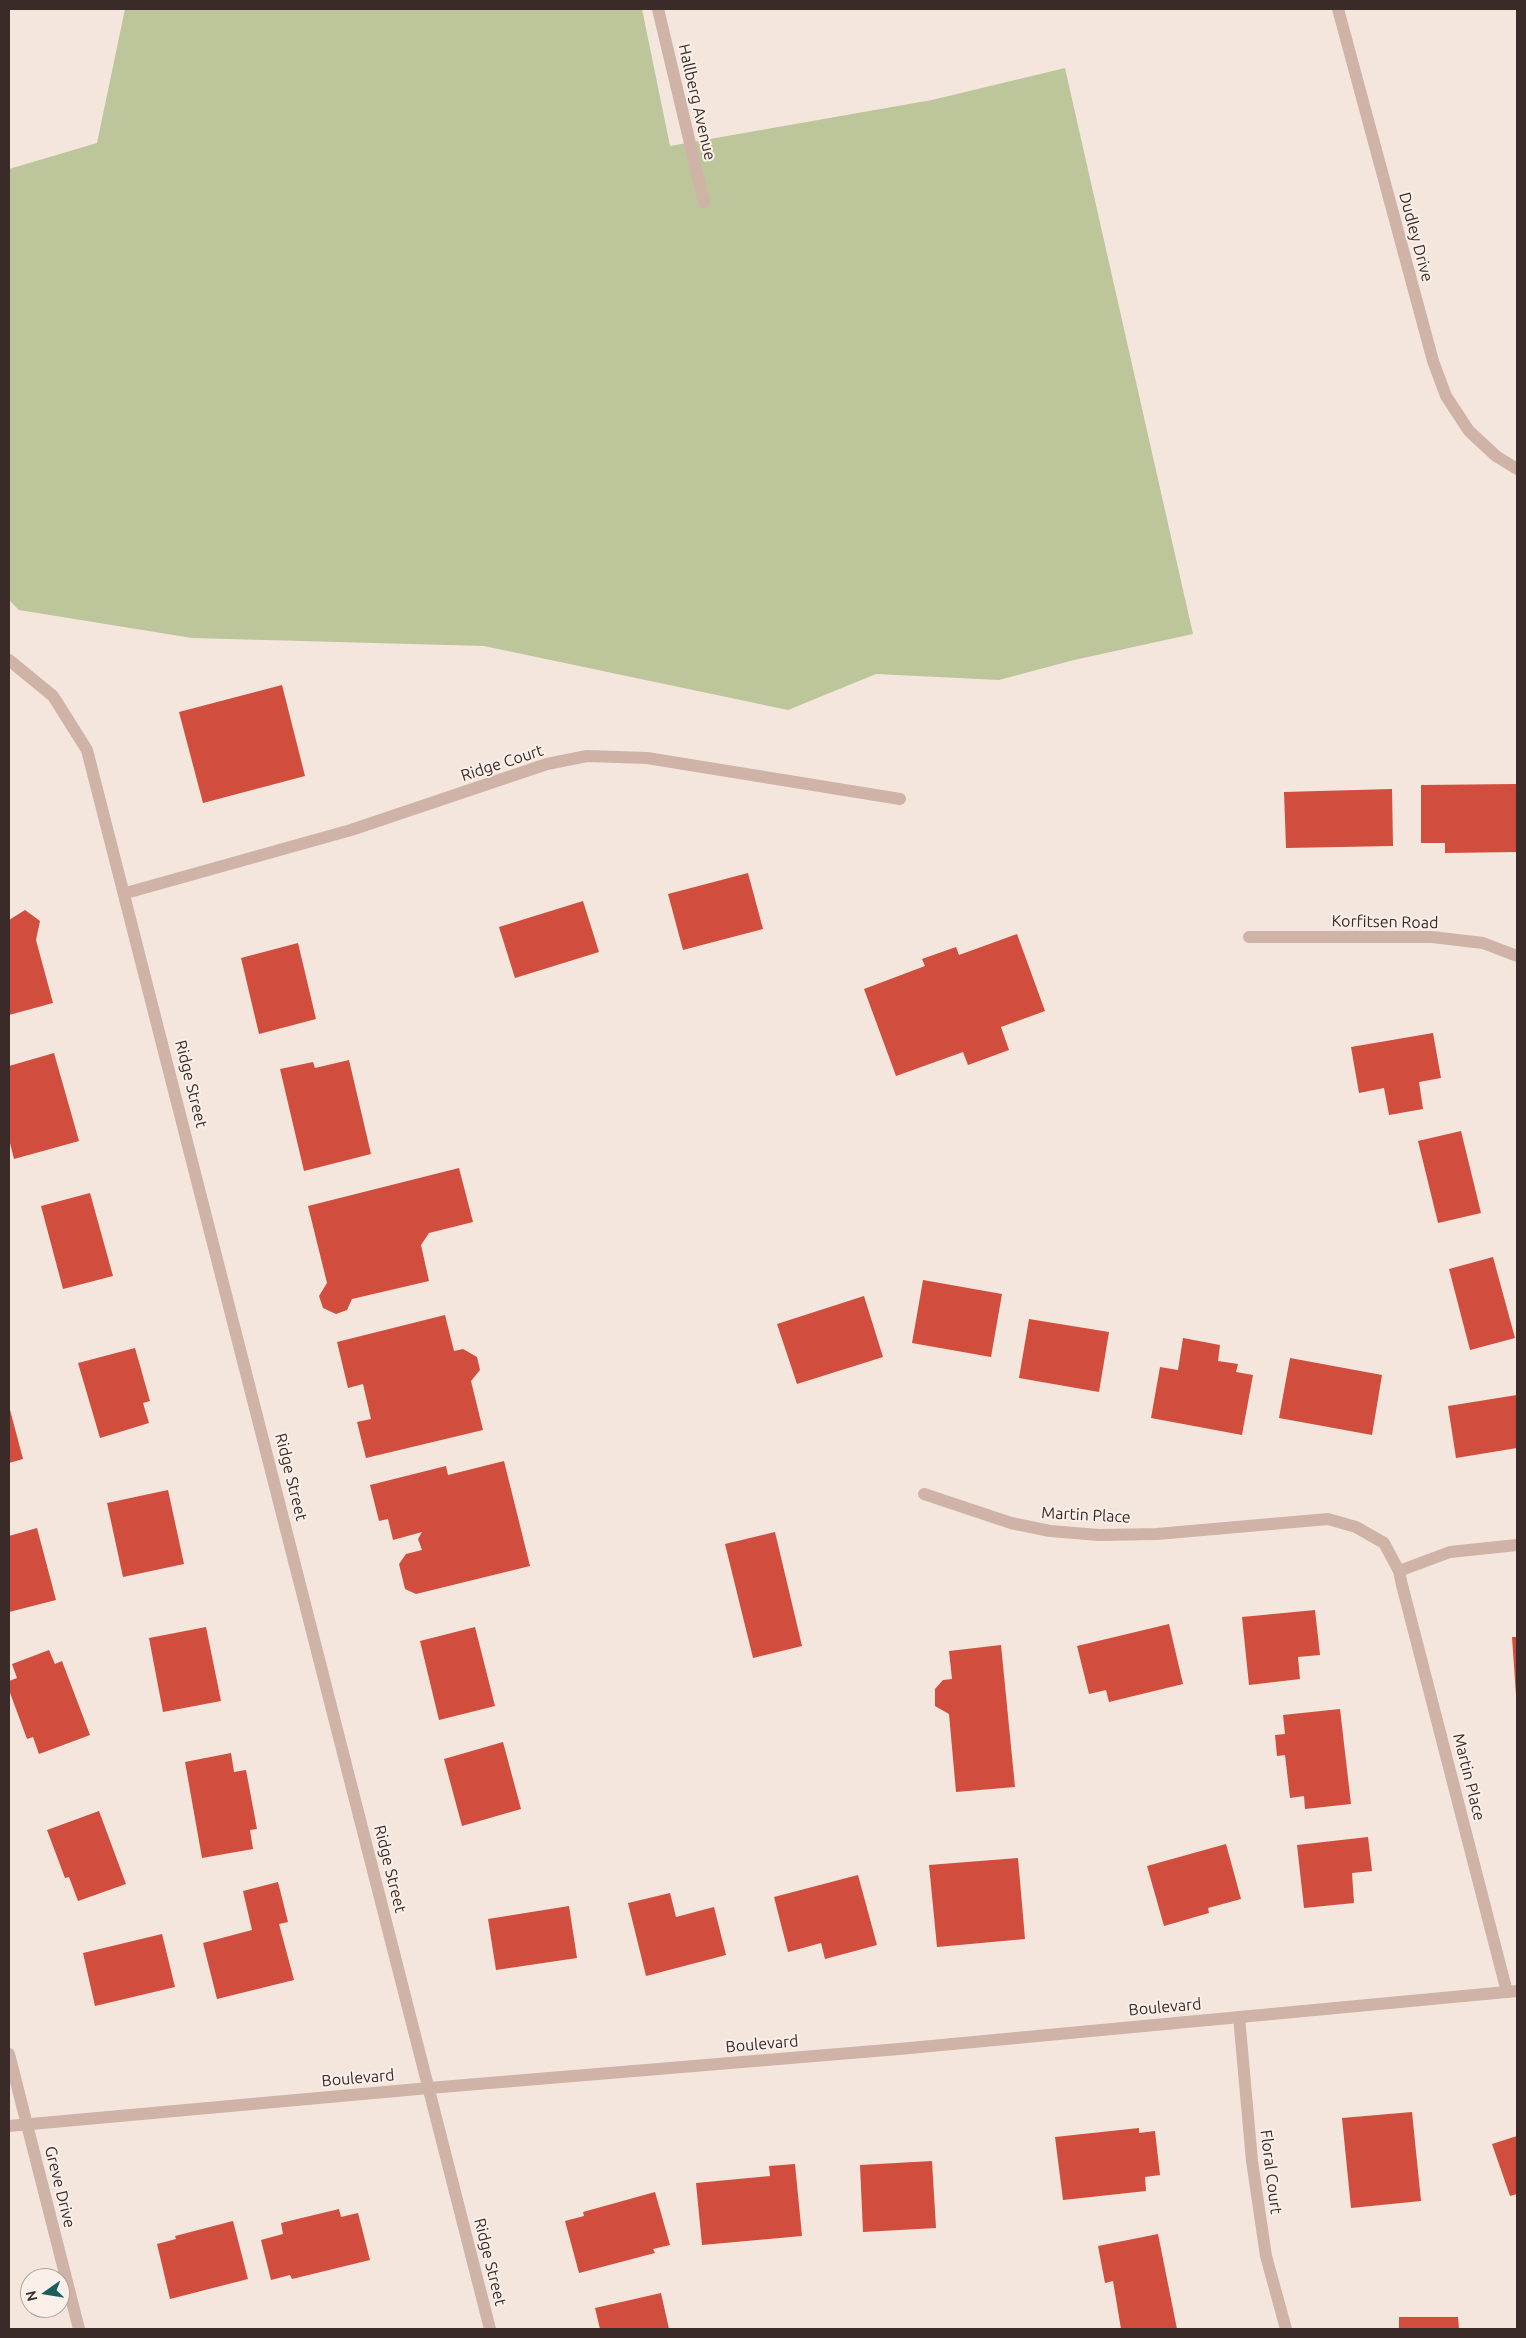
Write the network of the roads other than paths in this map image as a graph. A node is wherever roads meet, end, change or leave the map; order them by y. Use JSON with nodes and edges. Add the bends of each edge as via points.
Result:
{"nodes":[{"id":1,"x":658,"y":9,"type":"edge"},
{"id":2,"x":1338,"y":9,"type":"edge"},
{"id":3,"x":704,"y":202,"type":"dead end"},
{"id":4,"x":1517,"y":469,"type":"edge"},
{"id":5,"x":9,"y":660,"type":"edge"},
{"id":6,"x":900,"y":799,"type":"dead end"},
{"id":7,"x":126,"y":893,"type":"junction"},
{"id":8,"x":1249,"y":937,"type":"dead end"},
{"id":9,"x":1517,"y":956,"type":"edge"},
{"id":10,"x":924,"y":1494,"type":"dead end"},
{"id":11,"x":1517,"y":1544,"type":"edge"},
{"id":12,"x":1399,"y":1571,"type":"junction"},
{"id":13,"x":1512,"y":1991,"type":"edge"},
{"id":14,"x":1239,"y":2017,"type":"junction"},
{"id":15,"x":9,"y":2054,"type":"edge"},
{"id":16,"x":429,"y":2088,"type":"junction"},
{"id":17,"x":27,"y":2124,"type":"junction"},
{"id":18,"x":9,"y":2126,"type":"edge"},
{"id":19,"x":79,"y":2329,"type":"edge"},
{"id":20,"x":490,"y":2329,"type":"edge"},
{"id":21,"x":1286,"y":2329,"type":"edge"}],
"edges":[{"from":1,"to":3,"type":"street","name":"Hallberg Avenue"},
{"from":2,"to":4,"type":"street","name":"Dudley Drive","via":[[1433,361],[1446,396],[1469,431],[1496,456]]},
{"from":5,"to":7,"type":"street","name":"Ridge Street","via":[[53,696],[87,750]]},
{"from":6,"to":7,"type":"street","name":"Ridge Court","via":[[647,758],[587,756],[547,764],[351,830]]},
{"from":7,"to":16,"type":"street","name":"Ridge Street"},
{"from":8,"to":9,"type":"street","name":"Korfitsen Road","via":[[1432,937],[1483,943]]},
{"from":10,"to":12,"type":"street","name":"Martin Place","via":[[1011,1523],[1050,1531],[1099,1535],[1158,1534],[1328,1519],[1356,1526],[1384,1543]]},
{"from":11,"to":12,"type":"street","via":[[1450,1552]]},
{"from":12,"to":13,"type":"street","name":"Martin Place"},
{"from":13,"to":14,"type":"street","name":"Boulevard"},
{"from":14,"to":16,"type":"street","name":"Boulevard"},
{"from":14,"to":21,"type":"street","name":"Floral Court","via":[[1252,2161],[1266,2256]]},
{"from":15,"to":17,"type":"street","name":"Greve Drive"},
{"from":16,"to":17,"type":"street","name":"Boulevard"},
{"from":16,"to":20,"type":"street","name":"Ridge Street"},
{"from":17,"to":18,"type":"street","name":"Boulevard"},
{"from":17,"to":19,"type":"street","name":"Greve Drive"}]}
